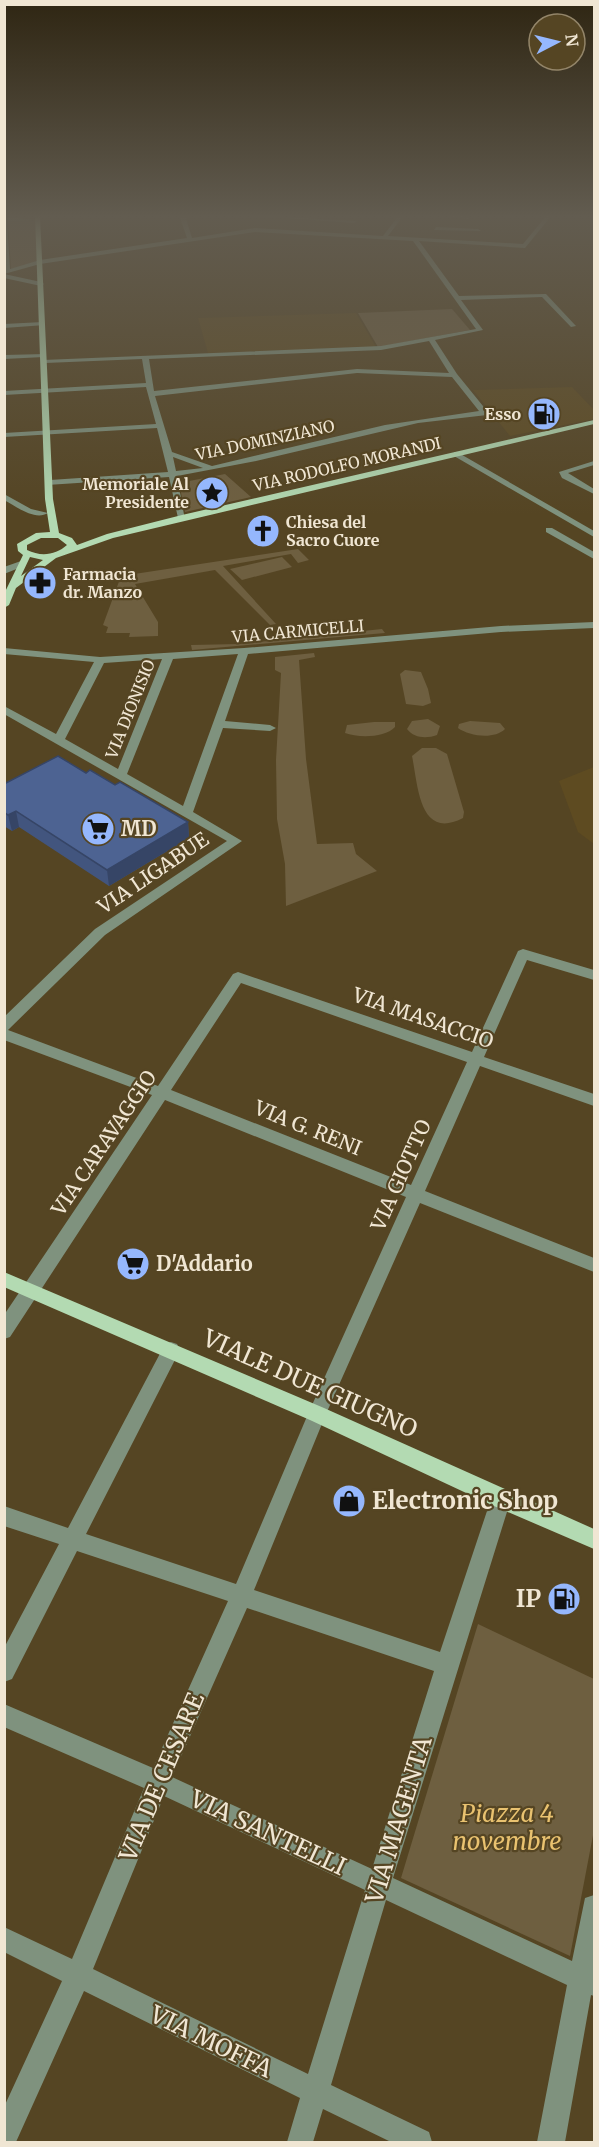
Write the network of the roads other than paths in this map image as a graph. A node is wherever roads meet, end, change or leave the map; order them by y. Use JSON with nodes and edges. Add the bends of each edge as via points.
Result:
{"nodes":[{"id":1,"x":43,"y":315,"type":"edge"},
{"id":2,"x":470,"y":315,"type":"edge"},
{"id":3,"x":563,"y":315,"type":"edge"},
{"id":4,"x":43,"y":324,"type":"junction"},
{"id":5,"x":4,"y":326,"type":"edge"},
{"id":6,"x":573,"y":326,"type":"dead end"},
{"id":7,"x":431,"y":339,"type":"junction"},
{"id":8,"x":4,"y":357,"type":"edge"},
{"id":9,"x":145,"y":357,"type":"junction"},
{"id":10,"x":44,"y":358,"type":"junction"},
{"id":11,"x":454,"y":375,"type":"junction"},
{"id":12,"x":149,"y":385,"type":"junction"},
{"id":13,"x":46,"y":390,"type":"junction"},
{"id":14,"x":4,"y":393,"type":"edge"},
{"id":15,"x":151,"y":394,"type":"junction"},
{"id":16,"x":593,"y":423,"type":"edge"},
{"id":17,"x":159,"y":426,"type":"junction"},
{"id":18,"x":48,"y":432,"type":"junction"},
{"id":19,"x":4,"y":435,"type":"edge"},
{"id":20,"x":168,"y":453,"type":"junction"},
{"id":21,"x":457,"y":454,"type":"junction"},
{"id":22,"x":594,"y":463,"type":"edge"},
{"id":23,"x":212,"y":468,"type":"junction"},
{"id":24,"x":173,"y":475,"type":"junction"},
{"id":25,"x":51,"y":483,"type":"junction"},
{"id":26,"x":594,"y":492,"type":"edge"},
{"id":27,"x":5,"y":497,"type":"edge"},
{"id":28,"x":49,"y":499,"type":"junction"},
{"id":29,"x":182,"y":518,"type":"junction"},
{"id":30,"x":41,"y":520,"type":"junction"},
{"id":31,"x":580,"y":522,"type":"junction"},
{"id":32,"x":563,"y":526,"type":"junction"},
{"id":33,"x":594,"y":534,"type":"edge"},
{"id":34,"x":55,"y":535,"type":"junction"},
{"id":35,"x":110,"y":536,"type":"junction"},
{"id":36,"x":32,"y":537,"type":"junction"},
{"id":37,"x":70,"y":539,"type":"junction"},
{"id":38,"x":594,"y":544,"type":"edge"},
{"id":39,"x":28,"y":554,"type":"junction"},
{"id":40,"x":59,"y":554,"type":"junction"},
{"id":41,"x":594,"y":556,"type":"edge"},
{"id":42,"x":21,"y":564,"type":"junction"},
{"id":43,"x":5,"y":571,"type":"edge"},
{"id":44,"x":14,"y":586,"type":"junction"},
{"id":45,"x":4,"y":605,"type":"edge"},
{"id":46,"x":594,"y":625,"type":"edge"},
{"id":47,"x":4,"y":651,"type":"edge"},
{"id":48,"x":244,"y":651,"type":"junction"},
{"id":49,"x":169,"y":656,"type":"junction"},
{"id":50,"x":100,"y":660,"type":"junction"},
{"id":51,"x":4,"y":709,"type":"edge"},
{"id":52,"x":218,"y":724,"type":"junction"},
{"id":53,"x":270,"y":728,"type":"dead end"},
{"id":54,"x":59,"y":740,"type":"junction"},
{"id":55,"x":121,"y":775,"type":"junction"},
{"id":56,"x":187,"y":813,"type":"junction"},
{"id":57,"x":594,"y":975,"type":"edge"},
{"id":58,"x":237,"y":977,"type":"joint"},
{"id":59,"x":4,"y":1026,"type":"edge"},
{"id":60,"x":4,"y":1034,"type":"edge"},
{"id":61,"x":477,"y":1058,"type":"junction"},
{"id":62,"x":162,"y":1093,"type":"junction"},
{"id":63,"x":594,"y":1100,"type":"edge"},
{"id":64,"x":416,"y":1193,"type":"junction"},
{"id":65,"x":594,"y":1265,"type":"edge"},
{"id":66,"x":4,"y":1279,"type":"edge"},
{"id":67,"x":31,"y":1290,"type":"junction"},
{"id":68,"x":4,"y":1331,"type":"edge"},
{"id":69,"x":171,"y":1350,"type":"junction"},
{"id":70,"x":316,"y":1414,"type":"junction"},
{"id":71,"x":501,"y":1499,"type":"junction"},
{"id":72,"x":4,"y":1516,"type":"edge"},
{"id":73,"x":74,"y":1539,"type":"junction"},
{"id":74,"x":594,"y":1539,"type":"edge"},
{"id":75,"x":243,"y":1594,"type":"junction"},
{"id":76,"x":446,"y":1664,"type":"junction"},
{"id":77,"x":4,"y":1671,"type":"edge"},
{"id":78,"x":4,"y":1715,"type":"edge"},
{"id":79,"x":158,"y":1782,"type":"junction"},
{"id":80,"x":380,"y":1885,"type":"junction"},
{"id":81,"x":594,"y":1907,"type":"edge"},
{"id":82,"x":4,"y":1939,"type":"edge"},
{"id":83,"x":78,"y":1976,"type":"junction"},
{"id":84,"x":588,"y":1981,"type":"edge"},
{"id":85,"x":315,"y":2093,"type":"junction"},
{"id":86,"x":4,"y":2139,"type":"edge"},
{"id":87,"x":300,"y":2142,"type":"edge"},
{"id":88,"x":419,"y":2142,"type":"edge"},
{"id":89,"x":551,"y":2142,"type":"edge"}],
"edges":[{"from":1,"to":4,"type":"main road"},
{"from":2,"to":7,"type":"street","via":[[480,330]]},
{"from":3,"to":6,"type":"street"},
{"from":4,"to":5,"type":"street"},
{"from":4,"to":10,"type":"main road"},
{"from":7,"to":9,"type":"street","via":[[381,348]]},
{"from":7,"to":11,"type":"street"},
{"from":8,"to":10,"type":"street"},
{"from":9,"to":10,"type":"street"},
{"from":9,"to":12,"type":"street"},
{"from":10,"to":13,"type":"main road"},
{"from":11,"to":15,"type":"street","via":[[357,371]]},
{"from":11,"to":23,"type":"street","name":"VIA DOMINZIANO","via":[[484,413],[443,415]]},
{"from":12,"to":13,"type":"street"},
{"from":12,"to":15,"type":"street"},
{"from":13,"to":14,"type":"street"},
{"from":13,"to":18,"type":"main road"},
{"from":15,"to":17,"type":"street"},
{"from":16,"to":21,"type":"main road","name":"VIA RODOLFO MORANDI"},
{"from":17,"to":18,"type":"street"},
{"from":17,"to":20,"type":"street"},
{"from":18,"to":19,"type":"street"},
{"from":18,"to":25,"type":"main road"},
{"from":20,"to":23,"type":"street"},
{"from":20,"to":24,"type":"street"},
{"from":21,"to":29,"type":"main road","name":"VIA RODOLFO MORANDI"},
{"from":21,"to":31,"type":"street"},
{"from":22,"to":26,"type":"street","via":[[563,472]]},
{"from":23,"to":24,"type":"street","name":"VIA DOMINZIANO"},
{"from":24,"to":25,"type":"street","name":"VIA DOMINZIANO"},
{"from":24,"to":29,"type":"street"},
{"from":25,"to":28,"type":"main road"},
{"from":27,"to":30,"type":"street"},
{"from":28,"to":30,"type":"main road"},
{"from":28,"to":34,"type":"main road"},
{"from":29,"to":35,"type":"main road","name":"VIA RODOLFO MORANDI"},
{"from":30,"to":36,"type":"main road"},
{"from":31,"to":32,"type":"street"},
{"from":31,"to":33,"type":"street"},
{"from":32,"to":38,"type":"street"},
{"from":32,"to":41,"type":"street","via":[[549,530]]},
{"from":34,"to":36,"type":"main road","name":"VIA RODOLFO MORANDI"},
{"from":34,"to":37,"type":"main road","name":"VIA RODOLFO MORANDI"},
{"from":35,"to":37,"type":"main road","name":"VIA RODOLFO MORANDI"},
{"from":35,"to":40,"type":"main road","name":"VIA RODOLFO MORANDI"},
{"from":36,"to":39,"type":"main road","via":[[21,548]]},
{"from":37,"to":40,"type":"main road","via":[[72,546]]},
{"from":39,"to":40,"type":"main road"},
{"from":39,"to":42,"type":"main road"},
{"from":40,"to":44,"type":"main road"},
{"from":42,"to":43,"type":"street"},
{"from":42,"to":44,"type":"main road"},
{"from":44,"to":45,"type":"main road"},
{"from":46,"to":48,"type":"street","name":"VIA CARMICELLI"},
{"from":47,"to":50,"type":"street","name":"VIA CARMICELLI"},
{"from":48,"to":49,"type":"street","name":"VIA CARMICELLI"},
{"from":48,"to":52,"type":"street"},
{"from":49,"to":50,"type":"street","name":"VIA CARMICELLI"},
{"from":49,"to":55,"type":"street","name":"VIA DIONISIO"},
{"from":50,"to":54,"type":"street"},
{"from":51,"to":54,"type":"street","name":"VIA LIGABUE"},
{"from":52,"to":53,"type":"street"},
{"from":52,"to":56,"type":"street"},
{"from":54,"to":55,"type":"street","name":"VIA LIGABUE"},
{"from":55,"to":56,"type":"street","name":"VIA LIGABUE"},
{"from":56,"to":59,"type":"street","name":"VIA LIGABUE","via":[[236,841],[100,932]]},
{"from":57,"to":61,"type":"street","name":"VIA GIOTTO","via":[[524,954]]},
{"from":58,"to":61,"type":"street","name":"VIA MASACCIO"},
{"from":58,"to":62,"type":"street","name":"VIA CARAVAGGIO"},
{"from":60,"to":62,"type":"street","name":"VIA G. RENI"},
{"from":61,"to":63,"type":"street","name":"VIA MASACCIO"},
{"from":61,"to":64,"type":"street","name":"VIA GIOTTO"},
{"from":62,"to":64,"type":"street","name":"VIA G. RENI"},
{"from":62,"to":67,"type":"street","name":"VIA CARAVAGGIO"},
{"from":64,"to":65,"type":"street","name":"VIA G. RENI"},
{"from":64,"to":70,"type":"street","name":"VIA GIOTTO"},
{"from":66,"to":67,"type":"main road","name":"VIALE DUE GIUGNO"},
{"from":67,"to":68,"type":"street","name":"VIA CARAVAGGIO"},
{"from":67,"to":69,"type":"main road","name":"VIALE DUE GIUGNO"},
{"from":69,"to":70,"type":"main road","name":"VIALE DUE GIUGNO"},
{"from":69,"to":73,"type":"street"},
{"from":70,"to":71,"type":"main road","name":"VIALE DUE GIUGNO"},
{"from":70,"to":75,"type":"street","name":"VIA DE CESARE"},
{"from":71,"to":74,"type":"main road","name":"VIALE DUE GIUGNO"},
{"from":71,"to":76,"type":"street","name":"VIA MAGENTA"},
{"from":72,"to":73,"type":"street"},
{"from":73,"to":75,"type":"street"},
{"from":73,"to":77,"type":"street"},
{"from":75,"to":76,"type":"street"},
{"from":75,"to":79,"type":"street","name":"VIA DE CESARE"},
{"from":76,"to":80,"type":"street","name":"VIA MAGENTA"},
{"from":78,"to":79,"type":"street","name":"VIA SANTELLI"},
{"from":79,"to":80,"type":"street","name":"VIA SANTELLI"},
{"from":79,"to":83,"type":"street","name":"VIA DE CESARE"},
{"from":80,"to":84,"type":"street","name":"VIA SANTELLI"},
{"from":80,"to":85,"type":"street","name":"VIA MAGENTA"},
{"from":81,"to":84,"type":"street"},
{"from":82,"to":83,"type":"street","name":"VIA MOFFA"},
{"from":83,"to":85,"type":"street","name":"VIA MOFFA"},
{"from":83,"to":86,"type":"street","name":"VIA DE CESARE"},
{"from":84,"to":89,"type":"street"},
{"from":85,"to":87,"type":"street","name":"VIA MAGENTA"},
{"from":85,"to":88,"type":"street","name":"VIA MOFFA"}]}
